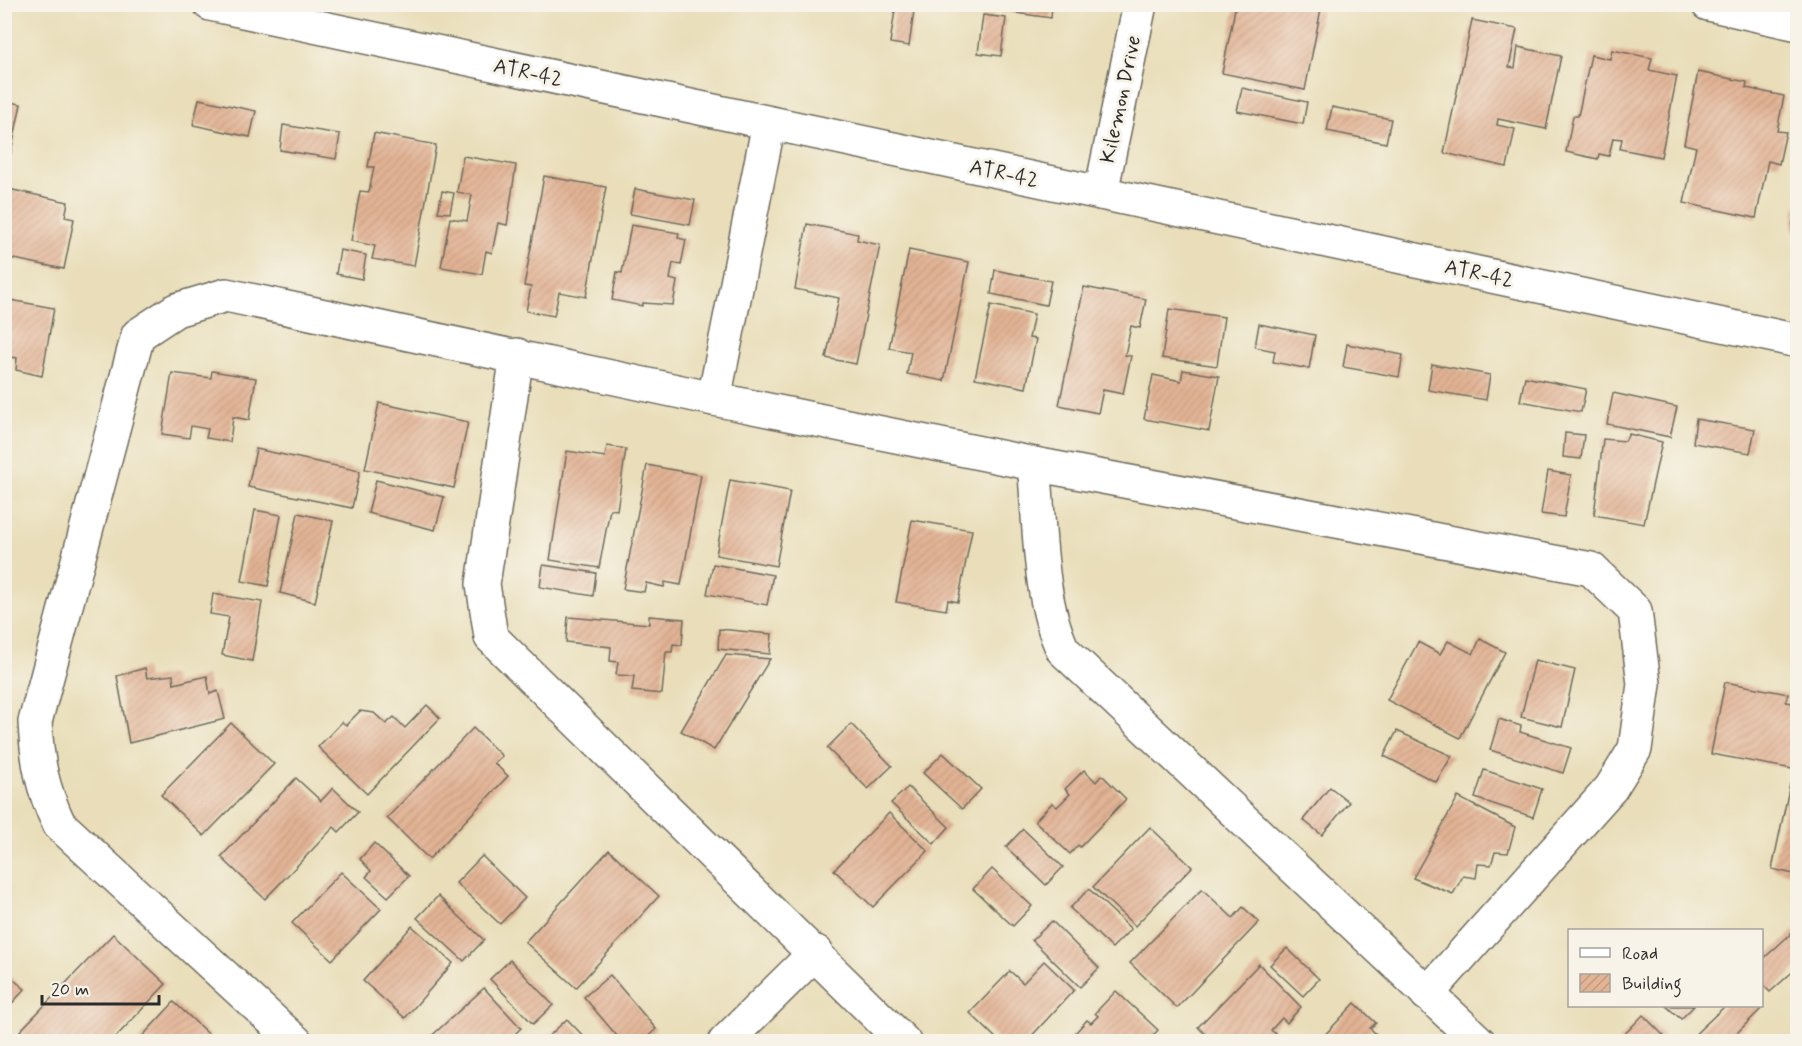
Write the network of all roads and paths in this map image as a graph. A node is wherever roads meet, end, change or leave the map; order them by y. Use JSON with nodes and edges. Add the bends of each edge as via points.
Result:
{"nodes":[{"id":1,"x":210,"y":4,"type":"edge"},
{"id":2,"x":1140,"y":4,"type":"edge"},
{"id":3,"x":1708,"y":4,"type":"edge"},
{"id":4,"x":1797,"y":24,"type":"edge"},
{"id":5,"x":769,"y":123,"type":"junction"},
{"id":6,"x":1101,"y":193,"type":"junction"},
{"id":7,"x":1797,"y":341,"type":"edge"},
{"id":8,"x":517,"y":355,"type":"junction"},
{"id":9,"x":714,"y":399,"type":"junction"},
{"id":10,"x":1034,"y":464,"type":"junction"},
{"id":11,"x":816,"y":952,"type":"junction"},
{"id":12,"x":1427,"y":994,"type":"junction"},
{"id":13,"x":296,"y":1041,"type":"edge"},
{"id":14,"x":726,"y":1041,"type":"edge"},
{"id":15,"x":904,"y":1041,"type":"edge"},
{"id":16,"x":1479,"y":1041,"type":"edge"}],
"edges":[{"from":1,"to":5,"type":"street","name":"ATR-42"},
{"from":2,"to":6,"type":"street","name":"Kilemon Drive"},
{"from":3,"to":4,"type":"street"},
{"from":5,"to":6,"type":"street","name":"ATR-42"},
{"from":5,"to":9,"type":"street"},
{"from":6,"to":7,"type":"street","name":"ATR-42"},
{"from":8,"to":9,"type":"street"},
{"from":8,"to":11,"type":"street","via":[[483,584],[491,636]]},
{"from":8,"to":13,"type":"street","via":[[226,295],[176,310],[138,335],[35,722],[41,781],[59,824]]},
{"from":9,"to":10,"type":"street"},
{"from":10,"to":12,"type":"street","via":[[1047,602],[1063,650]]},
{"from":10,"to":12,"type":"street","via":[[1591,569],[1635,611],[1644,684],[1635,749],[1611,788]]},
{"from":11,"to":14,"type":"street"},
{"from":11,"to":15,"type":"street"},
{"from":12,"to":16,"type":"street"}]}
